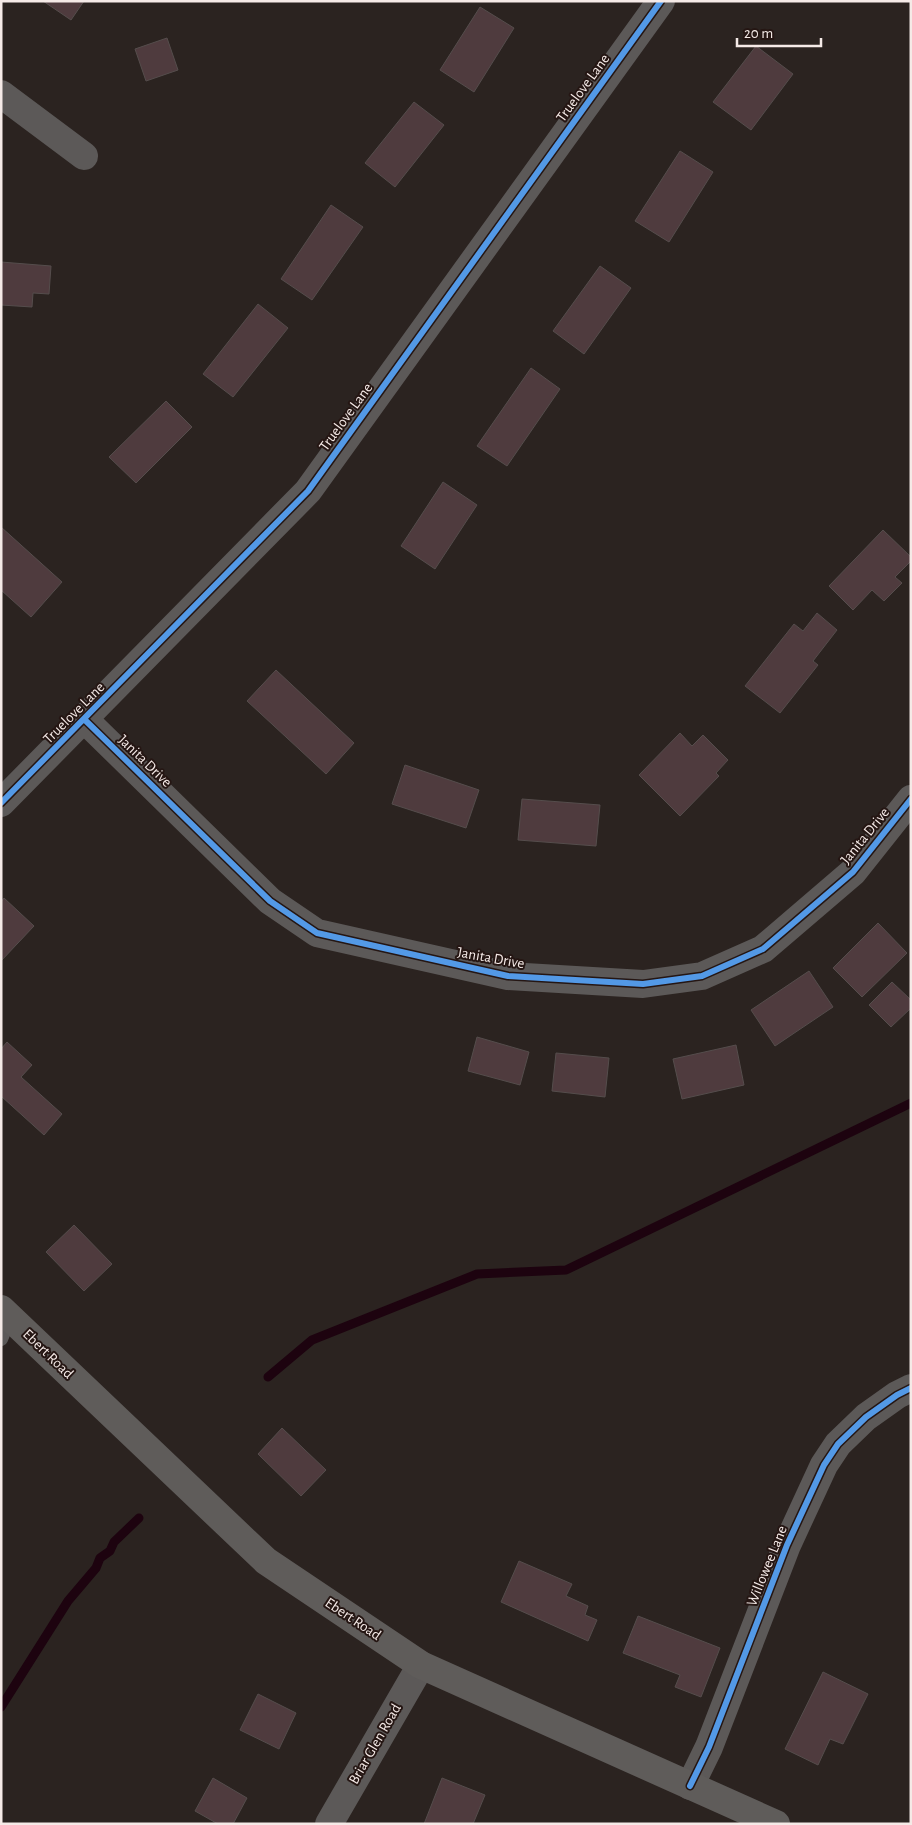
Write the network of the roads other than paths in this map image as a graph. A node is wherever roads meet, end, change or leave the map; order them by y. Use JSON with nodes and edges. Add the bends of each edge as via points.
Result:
{"nodes":[{"id":1,"x":661,"y":1,"type":"edge"},
{"id":2,"x":1,"y":94,"type":"edge"},
{"id":3,"x":84,"y":156,"type":"dead end"},
{"id":4,"x":85,"y":720,"type":"junction"},
{"id":5,"x":911,"y":800,"type":"edge"},
{"id":6,"x":1,"y":803,"type":"edge"},
{"id":7,"x":4,"y":1322,"type":"edge"},
{"id":8,"x":911,"y":1388,"type":"edge"},
{"id":9,"x":421,"y":1665,"type":"junction"},
{"id":10,"x":690,"y":1786,"type":"junction"},
{"id":11,"x":329,"y":1824,"type":"edge"},
{"id":12,"x":776,"y":1824,"type":"edge"}],
"edges":[{"from":1,"to":4,"type":"street","name":"Truelove Lane","via":[[308,491]]},
{"from":2,"to":3,"type":"street"},
{"from":4,"to":5,"type":"street","name":"Janita Drive","via":[[270,900],[317,933],[508,976],[643,984],[702,976],[763,949],[853,872]]},
{"from":4,"to":6,"type":"street","name":"Truelove Lane"},
{"from":7,"to":9,"type":"main road","name":"Ebert Road","via":[[266,1561]]},
{"from":8,"to":10,"type":"street","name":"Willowee Lane","via":[[866,1417],[838,1444],[824,1465],[787,1545],[709,1747]]},
{"from":9,"to":10,"type":"main road","name":"Ebert Road"},
{"from":9,"to":11,"type":"street","name":"Briar Glen Road"},
{"from":10,"to":12,"type":"main road","name":"Ebert Road"}]}
